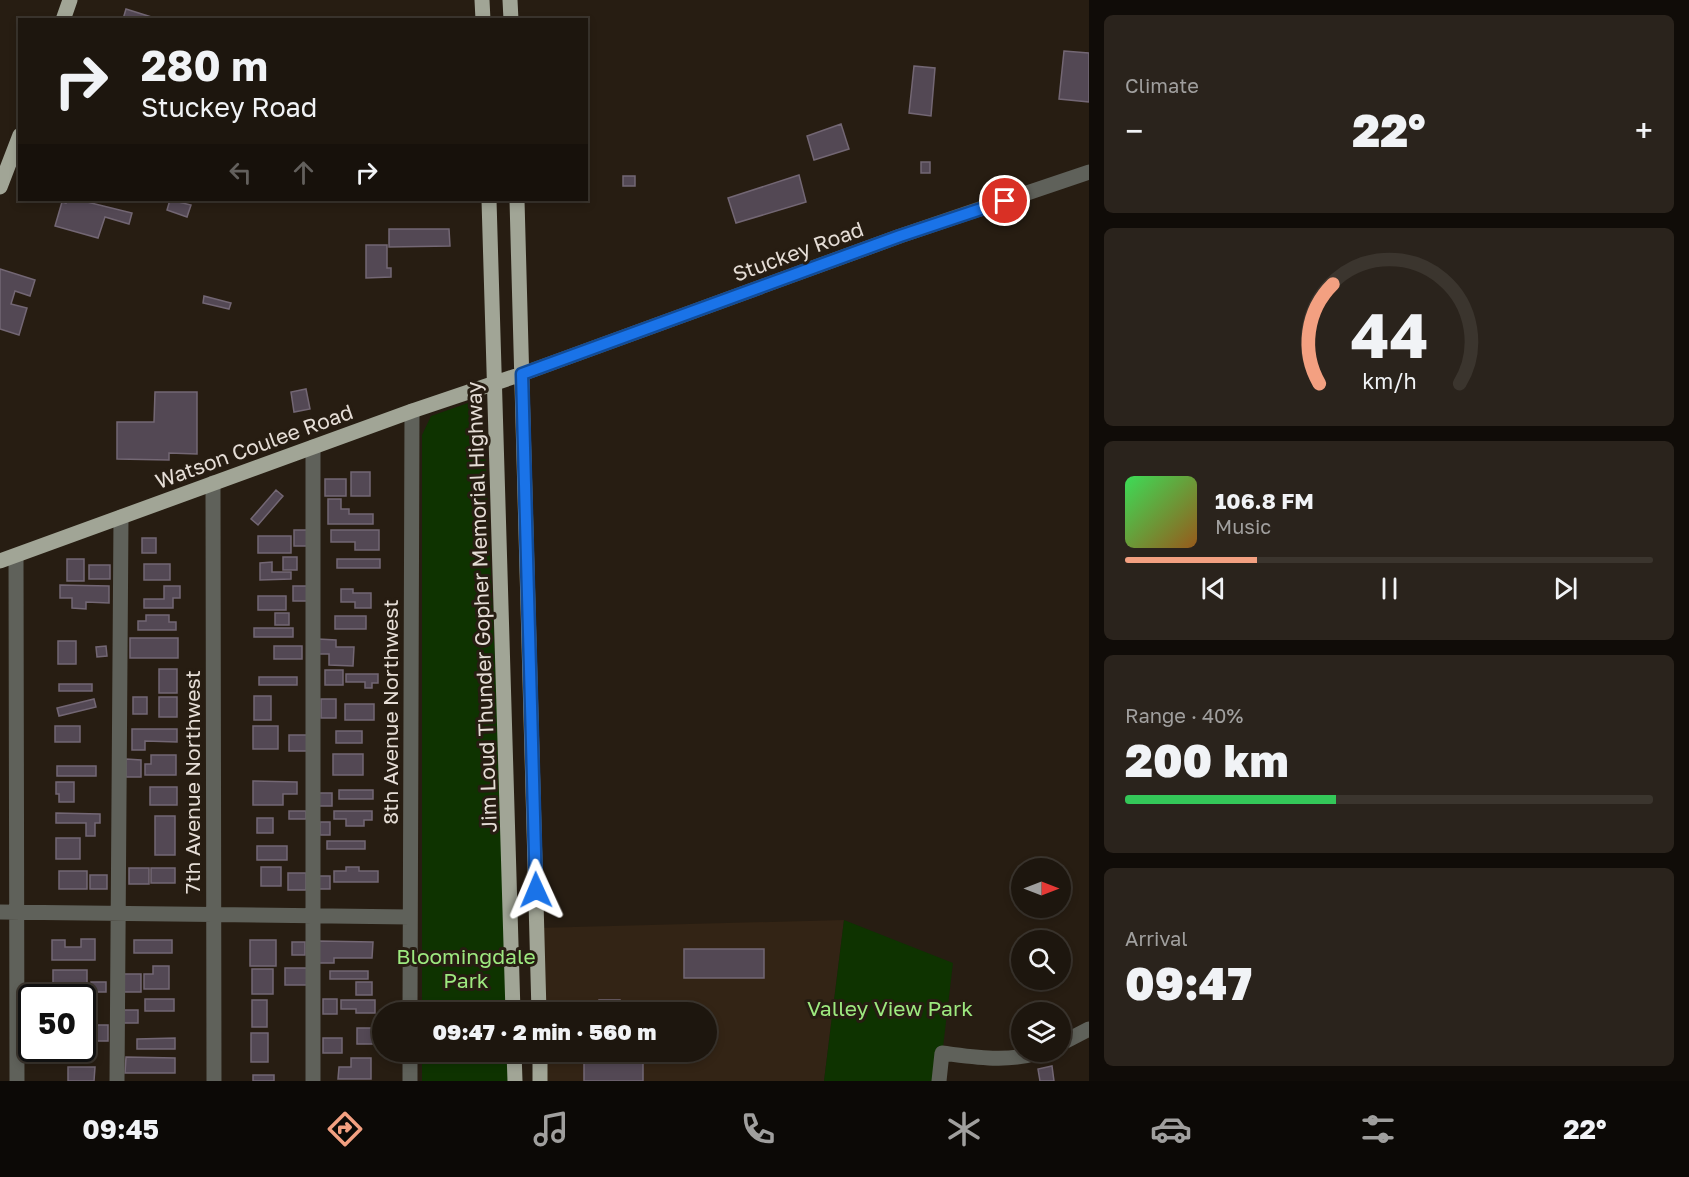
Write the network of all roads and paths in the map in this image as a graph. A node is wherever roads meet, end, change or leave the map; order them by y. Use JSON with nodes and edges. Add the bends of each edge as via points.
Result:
{"nodes":[{"id":1,"x":70,"y":0,"type":"edge"},
{"id":2,"x":482,"y":0,"type":"edge"},
{"id":3,"x":510,"y":0,"type":"edge"},
{"id":4,"x":64,"y":18,"type":"edge"},
{"id":5,"x":483,"y":18,"type":"edge"},
{"id":6,"x":511,"y":18,"type":"edge"},
{"id":7,"x":18,"y":140,"type":"edge"},
{"id":8,"x":1089,"y":172,"type":"edge"},
{"id":9,"x":0,"y":187,"type":"edge"},
{"id":10,"x":489,"y":201,"type":"edge"},
{"id":11,"x":517,"y":201,"type":"edge"},
{"id":12,"x":522,"y":374,"type":"junction"},
{"id":13,"x":496,"y":384,"type":"junction"},
{"id":14,"x":412,"y":411,"type":"junction"},
{"id":15,"x":313,"y":447,"type":"junction"},
{"id":16,"x":213,"y":483,"type":"junction"},
{"id":17,"x":121,"y":517,"type":"junction"},
{"id":18,"x":16,"y":556,"type":"junction"},
{"id":19,"x":0,"y":561,"type":"edge"},
{"id":20,"x":0,"y":912,"type":"edge"},
{"id":21,"x":18,"y":912,"type":"junction"},
{"id":22,"x":118,"y":914,"type":"junction"},
{"id":23,"x":213,"y":915,"type":"junction"},
{"id":24,"x":313,"y":916,"type":"junction"},
{"id":25,"x":410,"y":917,"type":"junction"},
{"id":26,"x":410,"y":1002,"type":"edge"},
{"id":27,"x":513,"y":1002,"type":"edge"},
{"id":28,"x":538,"y":1002,"type":"edge"},
{"id":29,"x":1089,"y":1029,"type":"edge"},
{"id":30,"x":1071,"y":1038,"type":"edge"},
{"id":31,"x":1011,"y":1058,"type":"edge"},
{"id":32,"x":410,"y":1062,"type":"edge"},
{"id":33,"x":514,"y":1062,"type":"edge"},
{"id":34,"x":540,"y":1062,"type":"edge"},
{"id":35,"x":16,"y":1081,"type":"edge"},
{"id":36,"x":117,"y":1081,"type":"edge"},
{"id":37,"x":214,"y":1081,"type":"edge"},
{"id":38,"x":313,"y":1081,"type":"edge"},
{"id":39,"x":410,"y":1081,"type":"edge"},
{"id":40,"x":515,"y":1081,"type":"edge"},
{"id":41,"x":540,"y":1081,"type":"edge"},
{"id":42,"x":939,"y":1081,"type":"edge"}],
"edges":[{"from":1,"to":4,"type":"main road"},
{"from":2,"to":5,"type":"main road"},
{"from":3,"to":6,"type":"main road"},
{"from":7,"to":9,"type":"main road"},
{"from":8,"to":12,"type":"street","name":"Stuckey Road","via":[[900,236]]},
{"from":10,"to":13,"type":"main road","name":"Jim Loud Thunder Gopher Memorial Highway"},
{"from":11,"to":12,"type":"main road"},
{"from":12,"to":13,"type":"main road","name":"Watson Coulee Road"},
{"from":12,"to":28,"type":"main road"},
{"from":13,"to":14,"type":"main road","name":"Watson Coulee Road"},
{"from":13,"to":27,"type":"main road","name":"Jim Loud Thunder Gopher Memorial Highway"},
{"from":14,"to":15,"type":"main road","name":"Watson Coulee Road"},
{"from":14,"to":25,"type":"street","name":"8th Avenue Northwest"},
{"from":15,"to":16,"type":"main road","name":"Watson Coulee Road"},
{"from":15,"to":24,"type":"street"},
{"from":16,"to":17,"type":"main road","name":"Watson Coulee Road"},
{"from":16,"to":23,"type":"street","name":"7th Avenue Northwest"},
{"from":17,"to":18,"type":"main road","name":"Watson Coulee Road"},
{"from":17,"to":22,"type":"street"},
{"from":18,"to":19,"type":"main road","name":"Watson Coulee Road"},
{"from":18,"to":21,"type":"street"},
{"from":20,"to":21,"type":"street"},
{"from":21,"to":22,"type":"street"},
{"from":21,"to":35,"type":"street"},
{"from":22,"to":23,"type":"street"},
{"from":22,"to":36,"type":"street"},
{"from":23,"to":24,"type":"street"},
{"from":23,"to":37,"type":"street","name":"7th Avenue Northwest"},
{"from":24,"to":25,"type":"street"},
{"from":24,"to":38,"type":"street"},
{"from":25,"to":26,"type":"street","name":"8th Avenue Northwest"},
{"from":29,"to":30,"type":"street"},
{"from":31,"to":42,"type":"street","via":[[942,1053]]},
{"from":32,"to":39,"type":"street"},
{"from":33,"to":40,"type":"main road"},
{"from":34,"to":41,"type":"main road"}]}
